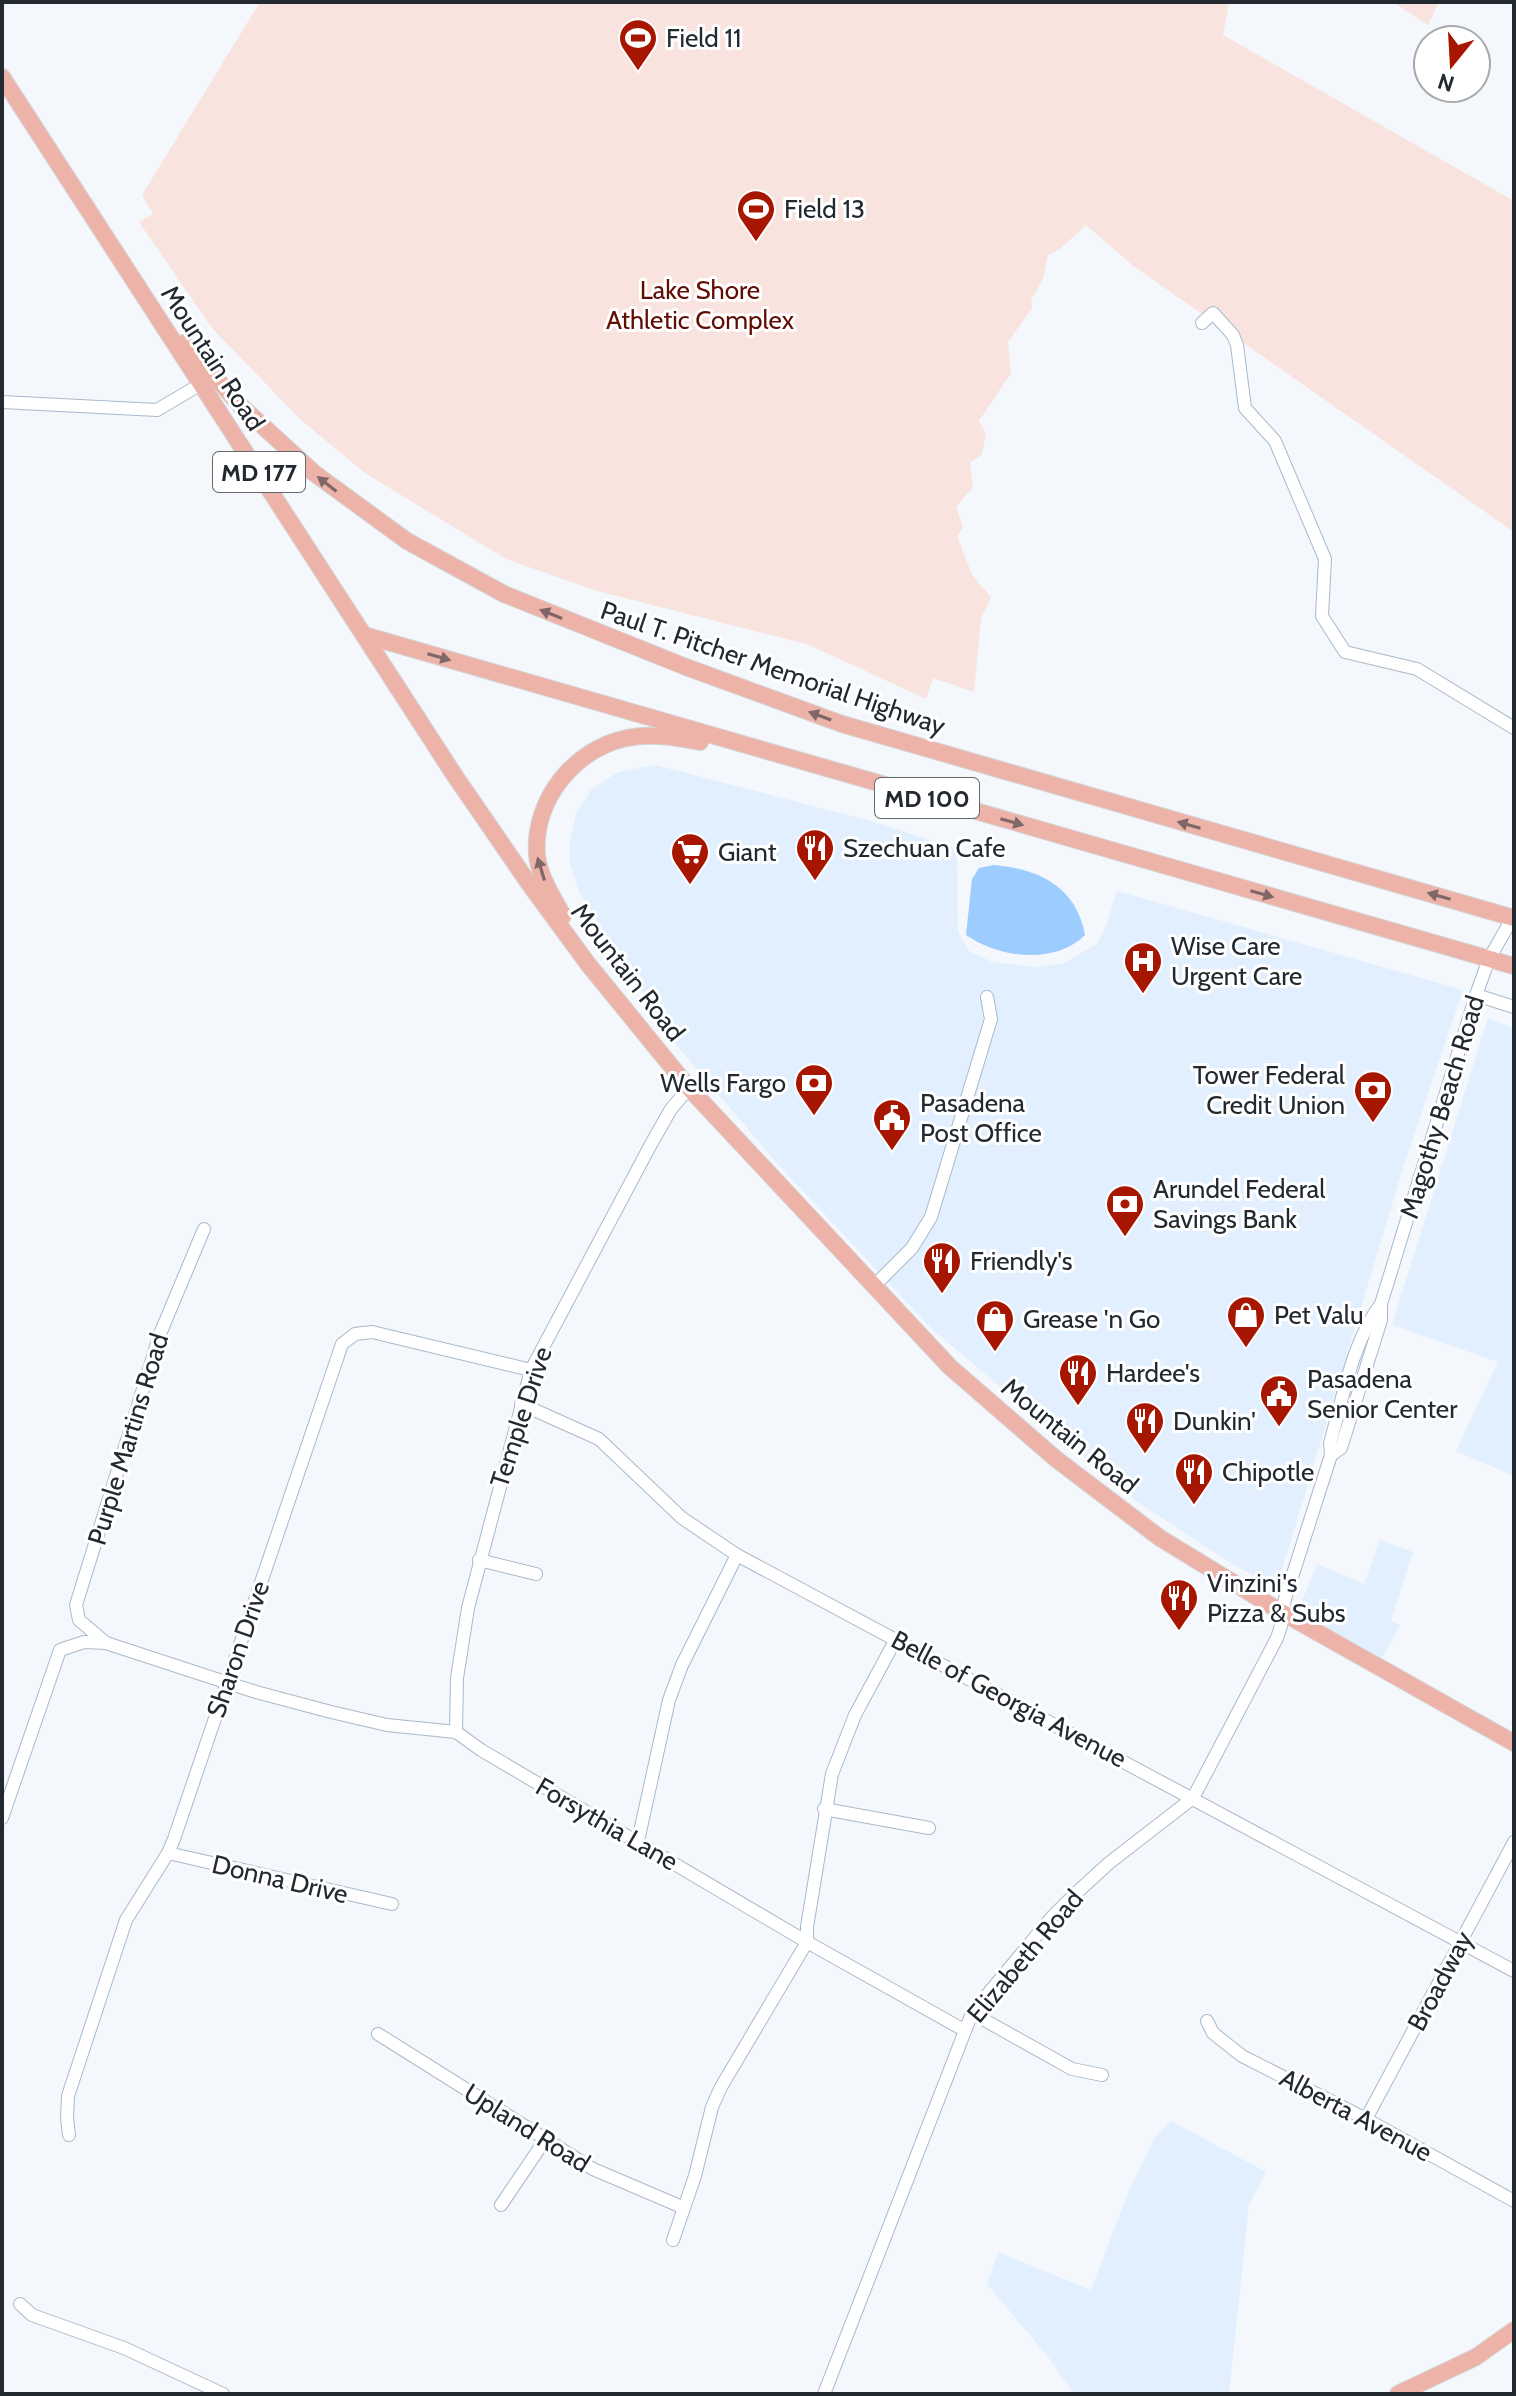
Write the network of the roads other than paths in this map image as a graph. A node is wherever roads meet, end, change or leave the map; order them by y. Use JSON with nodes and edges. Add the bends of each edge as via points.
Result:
{"nodes":[{"id":1,"x":2,"y":77,"type":"edge"},
{"id":2,"x":153,"y":310,"type":"junction"},
{"id":3,"x":1202,"y":323,"type":"dead end"},
{"id":4,"x":201,"y":384,"type":"junction"},
{"id":5,"x":2,"y":402,"type":"edge"},
{"id":6,"x":364,"y":635,"type":"junction"},
{"id":7,"x":1514,"y":728,"type":"edge"},
{"id":8,"x":830,"y":770,"type":"junction"},
{"id":9,"x":1513,"y":917,"type":"edge"},
{"id":10,"x":1489,"y":959,"type":"junction"},
{"id":11,"x":588,"y":964,"type":"junction"},
{"id":12,"x":1514,"y":966,"type":"edge"},
{"id":13,"x":1476,"y":995,"type":"junction"},
{"id":14,"x":987,"y":997,"type":"dead end"},
{"id":15,"x":1514,"y":1007,"type":"edge"},
{"id":16,"x":689,"y":1088,"type":"junction"},
{"id":17,"x":204,"y":1229,"type":"dead end"},
{"id":18,"x":874,"y":1286,"type":"junction"},
{"id":19,"x":531,"y":1370,"type":"junction"},
{"id":20,"x":521,"y":1404,"type":"junction"},
{"id":21,"x":737,"y":1555,"type":"junction"},
{"id":22,"x":479,"y":1560,"type":"junction"},
{"id":23,"x":536,"y":1574,"type":"dead end"},
{"id":24,"x":1283,"y":1613,"type":"junction"},
{"id":25,"x":896,"y":1639,"type":"junction"},
{"id":26,"x":106,"y":1643,"type":"junction"},
{"id":27,"x":226,"y":1683,"type":"junction"},
{"id":28,"x":456,"y":1732,"type":"junction"},
{"id":29,"x":1514,"y":1743,"type":"edge"},
{"id":30,"x":1193,"y":1798,"type":"junction"},
{"id":31,"x":824,"y":1809,"type":"junction"},
{"id":32,"x":2,"y":1818,"type":"edge"},
{"id":33,"x":929,"y":1828,"type":"dead end"},
{"id":34,"x":638,"y":1841,"type":"junction"},
{"id":35,"x":1514,"y":1842,"type":"edge"},
{"id":36,"x":168,"y":1853,"type":"junction"},
{"id":37,"x":392,"y":1904,"type":"dead end"},
{"id":38,"x":807,"y":1942,"type":"junction"},
{"id":39,"x":1461,"y":1942,"type":"junction"},
{"id":40,"x":1514,"y":1971,"type":"edge"},
{"id":41,"x":972,"y":2013,"type":"junction"},
{"id":42,"x":1207,"y":2021,"type":"dead end"},
{"id":43,"x":964,"y":2030,"type":"junction"},
{"id":44,"x":378,"y":2034,"type":"dead end"},
{"id":45,"x":1102,"y":2075,"type":"dead end"},
{"id":46,"x":1366,"y":2119,"type":"junction"},
{"id":47,"x":69,"y":2135,"type":"dead end"},
{"id":48,"x":545,"y":2140,"type":"junction"},
{"id":49,"x":1514,"y":2201,"type":"edge"},
{"id":50,"x":501,"y":2205,"type":"dead end"},
{"id":51,"x":682,"y":2207,"type":"junction"},
{"id":52,"x":673,"y":2240,"type":"dead end"},
{"id":53,"x":20,"y":2304,"type":"dead end"},
{"id":54,"x":1514,"y":2330,"type":"edge"},
{"id":55,"x":1420,"y":2390,"type":"edge"},
{"id":56,"x":223,"y":2394,"type":"edge"},
{"id":57,"x":824,"y":2394,"type":"edge"},
{"id":58,"x":1398,"y":2394,"type":"edge"}],
"edges":[{"from":1,"to":2,"type":"main road","name":"Mountain Road","number":"MD 177"},
{"from":2,"to":4,"type":"main road","name":"Mountain Road","number":"MD 177"},
{"from":9,"to":2,"type":"main road","name":"Paul T. Pitcher Memorial Highway","number":"MD 100","one_way":true,"via":[[842,724],[504,594],[407,541],[314,473],[241,406]]},
{"from":3,"to":7,"type":"street","via":[[1213,313],[1233,335],[1245,408],[1275,441],[1325,559],[1322,616],[1345,652],[1417,669]]},
{"from":4,"to":5,"type":"street","via":[[157,410]]},
{"from":4,"to":6,"type":"main road","name":"Mountain Road","number":"MD 177"},
{"from":6,"to":8,"type":"main road","number":"MD 100","one_way":true},
{"from":6,"to":11,"type":"main road","name":"Mountain Road","number":"MD 177","via":[[455,776]]},
{"from":8,"to":10,"type":"main road","number":"MD 100","one_way":true},
{"from":11,"to":8,"type":"main road","one_way":true,"via":[[537,856],[543,812],[580,759],[626,738],[652,735]]},
{"from":9,"to":10,"type":"street","name":"Magothy Beach Road"},
{"from":10,"to":12,"type":"main road","number":"MD 100"},
{"from":10,"to":13,"type":"street","name":"Magothy Beach Road"},
{"from":11,"to":16,"type":"main road","name":"Mountain Road","number":"MD 177"},
{"from":13,"to":15,"type":"street"},
{"from":13,"to":24,"type":"street","name":"Magothy Beach Road","via":[[1381,1304],[1355,1359]]},
{"from":14,"to":18,"type":"street","via":[[991,1019],[931,1217],[912,1248]]},
{"from":16,"to":18,"type":"main road","name":"Mountain Road","number":"MD 177"},
{"from":16,"to":19,"type":"street","name":"Temple Drive","via":[[650,1146]]},
{"from":17,"to":26,"type":"street","name":"Purple Martins Road","via":[[160,1334],[76,1605],[79,1620]]},
{"from":18,"to":24,"type":"main road","name":"Mountain Road","number":"MD 177","via":[[950,1367],[1056,1459],[1160,1538]]},
{"from":19,"to":20,"type":"street","name":"Temple Drive"},
{"from":19,"to":27,"type":"street","name":"Sharon Drive","via":[[372,1332],[355,1334],[342,1344]]},
{"from":20,"to":21,"type":"street","name":"Belle of Georgia Avenue","via":[[599,1439],[682,1518]]},
{"from":20,"to":22,"type":"street","name":"Temple Drive"},
{"from":21,"to":25,"type":"street","name":"Belle of Georgia Avenue"},
{"from":21,"to":34,"type":"street","via":[[669,1700]]},
{"from":22,"to":23,"type":"street"},
{"from":22,"to":28,"type":"street","name":"Temple Drive","via":[[461,1644]]},
{"from":24,"to":29,"type":"main road","name":"Mountain Road","number":"MD 177"},
{"from":24,"to":30,"type":"street","name":"Elizabeth Road","via":[[1277,1638]]},
{"from":25,"to":30,"type":"street","name":"Belle of Georgia Avenue"},
{"from":25,"to":31,"type":"street","via":[[846,1732]]},
{"from":26,"to":27,"type":"street","name":"Purple Martins Road"},
{"from":26,"to":32,"type":"street","name":"Purple Martins Road","via":[[84,1642],[60,1650]]},
{"from":27,"to":28,"type":"street","name":"Forsythia Lane","via":[[387,1725]]},
{"from":27,"to":36,"type":"street","name":"Sharon Drive"},
{"from":28,"to":34,"type":"street","name":"Forsythia Lane"},
{"from":30,"to":39,"type":"street","name":"Belle of Georgia Avenue"},
{"from":30,"to":41,"type":"street","name":"Elizabeth Road","via":[[1073,1896]]},
{"from":31,"to":33,"type":"street"},
{"from":31,"to":38,"type":"street"},
{"from":34,"to":38,"type":"street","name":"Forsythia Lane"},
{"from":35,"to":39,"type":"street","name":"Broadway"},
{"from":36,"to":37,"type":"street","name":"Donna Drive"},
{"from":36,"to":47,"type":"street","name":"Sharon Drive","via":[[126,1920],[68,2096]]},
{"from":38,"to":43,"type":"street","name":"Forsythia Lane"},
{"from":38,"to":51,"type":"street","via":[[721,2087]]},
{"from":39,"to":40,"type":"street","name":"Belle of Georgia Avenue"},
{"from":39,"to":46,"type":"street","name":"Broadway"},
{"from":41,"to":43,"type":"street","name":"Elizabeth Road"},
{"from":41,"to":45,"type":"street","via":[[1072,2069]]},
{"from":42,"to":46,"type":"street","name":"Alberta Avenue","via":[[1213,2033],[1242,2056]]},
{"from":43,"to":57,"type":"street","name":"Elizabeth Road"},
{"from":44,"to":48,"type":"street","name":"Upland Road"},
{"from":46,"to":49,"type":"street","name":"Alberta Avenue"},
{"from":48,"to":50,"type":"street"},
{"from":48,"to":51,"type":"street","name":"Upland Road","via":[[593,2169]]},
{"from":51,"to":52,"type":"street"},
{"from":53,"to":56,"type":"street","via":[[32,2315],[124,2348]]},
{"from":54,"to":55,"type":"main road"},
{"from":55,"to":58,"type":"main road"}]}
